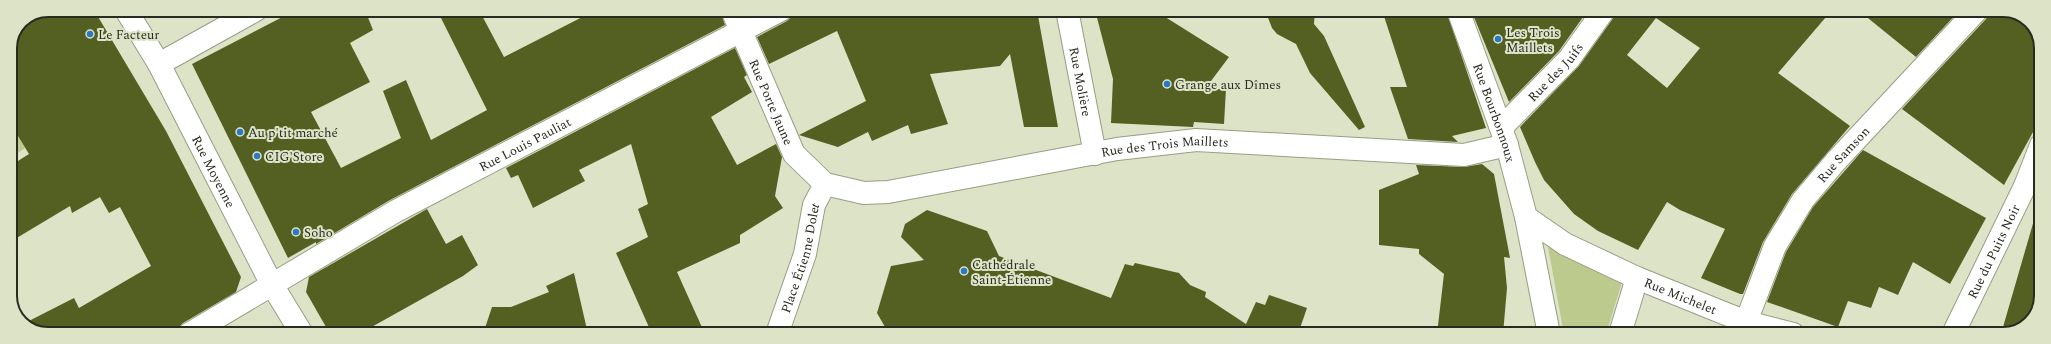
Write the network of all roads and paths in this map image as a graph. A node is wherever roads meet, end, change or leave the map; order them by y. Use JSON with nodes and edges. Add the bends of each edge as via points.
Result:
{"nodes":[{"id":1,"x":130,"y":17,"type":"edge"},
{"id":2,"x":243,"y":17,"type":"edge"},
{"id":3,"x":735,"y":17,"type":"edge"},
{"id":4,"x":767,"y":17,"type":"edge"},
{"id":5,"x":1068,"y":17,"type":"edge"},
{"id":6,"x":1461,"y":17,"type":"edge"},
{"id":7,"x":1599,"y":17,"type":"edge"},
{"id":8,"x":1970,"y":17,"type":"edge"},
{"id":9,"x":741,"y":30,"type":"junction"},
{"id":10,"x":159,"y":64,"type":"junction"},
{"id":11,"x":1504,"y":137,"type":"junction"},
{"id":12,"x":1095,"y":154,"type":"junction"},
{"id":13,"x":2034,"y":165,"type":"edge"},
{"id":14,"x":825,"y":184,"type":"junction"},
{"id":15,"x":1526,"y":217,"type":"junction"},
{"id":16,"x":1637,"y":278,"type":"junction"},
{"id":17,"x":271,"y":283,"type":"junction"},
{"id":18,"x":1746,"y":322,"type":"junction"},
{"id":19,"x":200,"y":327,"type":"edge"},
{"id":20,"x":298,"y":327,"type":"edge"},
{"id":21,"x":779,"y":327,"type":"edge"},
{"id":22,"x":1548,"y":327,"type":"edge"},
{"id":23,"x":1622,"y":327,"type":"edge"},
{"id":24,"x":1766,"y":327,"type":"edge"},
{"id":25,"x":1956,"y":327,"type":"edge"}],
"edges":[{"from":1,"to":10,"type":"street","name":"Rue Moyenne"},
{"from":2,"to":10,"type":"street"},
{"from":3,"to":9,"type":"street","name":"Rue Porte Jaune"},
{"from":4,"to":9,"type":"street","name":"Rue Louis Pauliat"},
{"from":5,"to":12,"type":"street","name":"Rue Molière"},
{"from":6,"to":11,"type":"street","name":"Rue Bourbonnoux"},
{"from":7,"to":11,"type":"street","name":"Rue des Juifs","via":[[1569,59]]},
{"from":8,"to":18,"type":"street","name":"Rue Samson","via":[[1803,200],[1775,246]]},
{"from":9,"to":14,"type":"street","name":"Rue Porte Jaune","via":[[794,154]]},
{"from":9,"to":17,"type":"street","name":"Rue Louis Pauliat","via":[[396,211]]},
{"from":10,"to":17,"type":"street","name":"Rue Moyenne"},
{"from":11,"to":12,"type":"street","name":"Rue des Trois Maillets","via":[[1464,155],[1196,140]]},
{"from":11,"to":15,"type":"street","name":"Rue Bourbonnoux"},
{"from":12,"to":14,"type":"street","name":"Rue des Trois Maillets","via":[[888,192],[864,193]]},
{"from":13,"to":25,"type":"street","name":"Rue du Puits Noir"},
{"from":14,"to":21,"type":"street","name":"Place Étienne Dolet","via":[[814,205],[805,254]]},
{"from":15,"to":16,"type":"street","via":[[1565,244]]},
{"from":15,"to":22,"type":"street","name":"Rue Bourbonnoux"},
{"from":16,"to":18,"type":"street","name":"Rue Michelet"},
{"from":16,"to":23,"type":"street"},
{"from":17,"to":19,"type":"street","name":"Rue Louis Pauliat"},
{"from":17,"to":20,"type":"street","name":"Rue Moyenne"},
{"from":18,"to":24,"type":"street","name":"Rue Michelet"}]}
